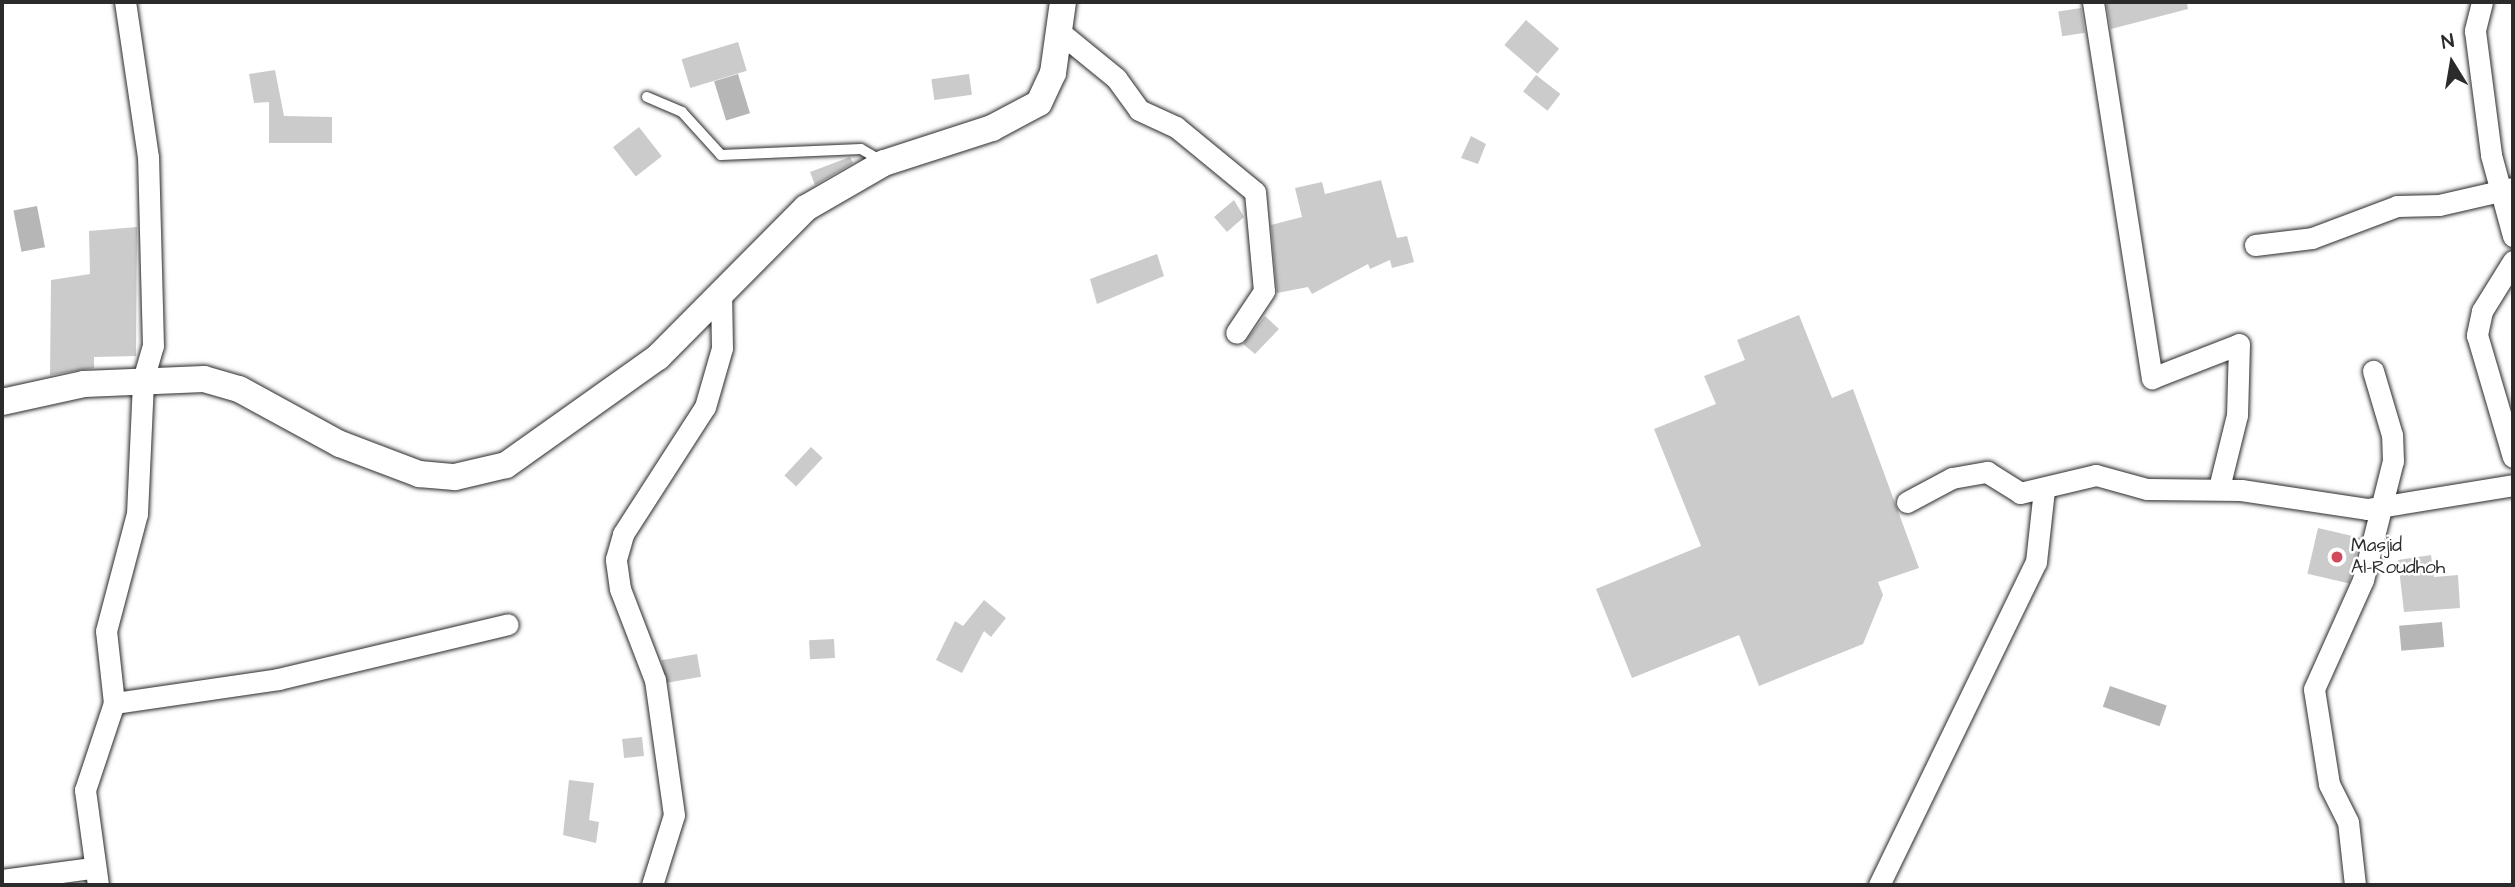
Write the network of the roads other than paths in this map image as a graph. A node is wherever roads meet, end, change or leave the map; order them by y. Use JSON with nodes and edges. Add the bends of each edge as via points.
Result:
{"nodes":[{"id":1,"x":125,"y":2,"type":"edge"},
{"id":2,"x":1063,"y":2,"type":"edge"},
{"id":3,"x":2093,"y":2,"type":"edge"},
{"id":4,"x":2482,"y":2,"type":"edge"},
{"id":5,"x":1062,"y":33,"type":"junction"},
{"id":6,"x":647,"y":97,"type":"dead end"},
{"id":7,"x":884,"y":163,"type":"junction"},
{"id":8,"x":2505,"y":189,"type":"edge"},
{"id":9,"x":2513,"y":236,"type":"edge"},
{"id":10,"x":2255,"y":245,"type":"dead end"},
{"id":11,"x":2513,"y":261,"type":"edge"},
{"id":12,"x":721,"y":293,"type":"junction"},
{"id":13,"x":1236,"y":333,"type":"dead end"},
{"id":14,"x":2373,"y":371,"type":"dead end"},
{"id":15,"x":143,"y":380,"type":"junction"},
{"id":16,"x":2,"y":401,"type":"edge"},
{"id":17,"x":2513,"y":457,"type":"edge"},
{"id":18,"x":2513,"y":485,"type":"edge"},
{"id":19,"x":2218,"y":488,"type":"junction"},
{"id":20,"x":2044,"y":490,"type":"junction"},
{"id":21,"x":1907,"y":502,"type":"dead end"},
{"id":22,"x":2384,"y":508,"type":"junction"},
{"id":23,"x":508,"y":624,"type":"dead end"},
{"id":24,"x":114,"y":703,"type":"junction"},
{"id":25,"x":93,"y":879,"type":"edge"},
{"id":26,"x":2,"y":880,"type":"edge"},
{"id":27,"x":653,"y":885,"type":"edge"},
{"id":28,"x":1879,"y":885,"type":"edge"},
{"id":29,"x":2355,"y":885,"type":"edge"}],
"edges":[{"from":1,"to":15,"type":"street","via":[[148,157],[153,255],[153,346]]},
{"from":2,"to":5,"type":"street"},
{"from":3,"to":19,"type":"street","via":[[2152,377],[2239,344],[2237,415]]},
{"from":4,"to":8,"type":"street","via":[[2474,31]]},
{"from":5,"to":7,"type":"street","via":[[1050,86],[1029,110]]},
{"from":5,"to":13,"type":"street","via":[[1116,78],[1139,110],[1176,127],[1255,192],[1264,291]]},
{"from":6,"to":7,"type":"lane","via":[[682,112],[721,155],[861,149]]},
{"from":7,"to":12,"type":"street","via":[[806,208]]},
{"from":8,"to":9,"type":"street"},
{"from":8,"to":10,"type":"street","via":[[2439,205],[2385,208],[2312,238]]},
{"from":11,"to":17,"type":"street","via":[[2482,311],[2477,335]]},
{"from":12,"to":15,"type":"street","via":[[658,358],[585,415],[506,465],[456,477],[419,474],[369,457],[224,384]]},
{"from":12,"to":27,"type":"street","via":[[722,348],[705,407],[623,534],[616,559],[620,589],[655,680],[674,815]]},
{"from":14,"to":22,"type":"street","via":[[2392,435]]},
{"from":15,"to":16,"type":"street","via":[[73,386]]},
{"from":15,"to":24,"type":"street","via":[[137,514],[106,631]]},
{"from":18,"to":22,"type":"street"},
{"from":19,"to":20,"type":"street","via":[[2147,489],[2096,475]]},
{"from":19,"to":22,"type":"street","via":[[2345,508]]},
{"from":20,"to":21,"type":"street","via":[[2020,493],[1987,472],[1952,478]]},
{"from":20,"to":28,"type":"street","via":[[2036,562]]},
{"from":22,"to":29,"type":"street","via":[[2346,628],[2314,689],[2329,784],[2348,822]]},
{"from":23,"to":24,"type":"street","via":[[278,679]]},
{"from":24,"to":25,"type":"street","via":[[86,778]]},
{"from":25,"to":26,"type":"street"}]}
